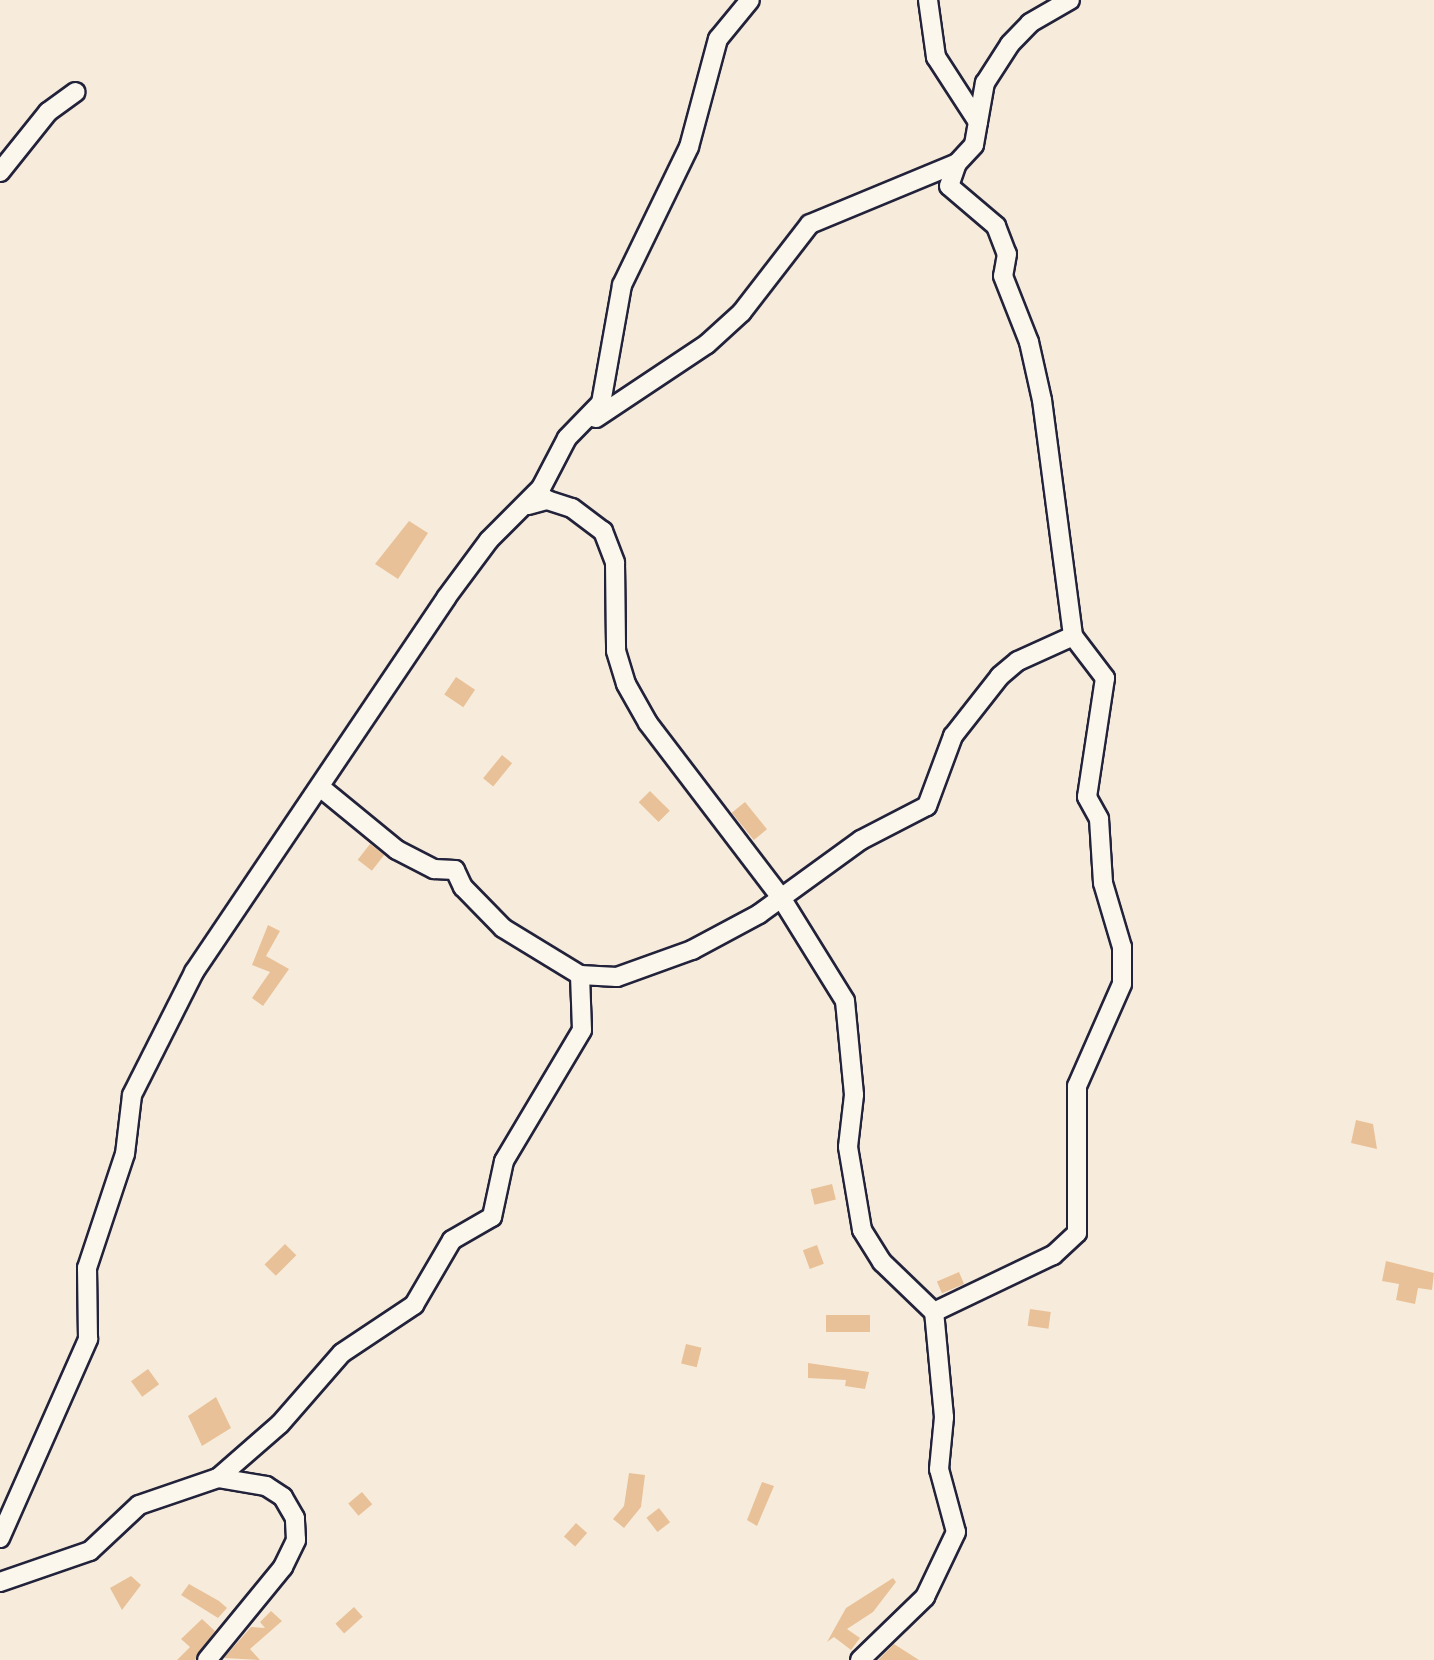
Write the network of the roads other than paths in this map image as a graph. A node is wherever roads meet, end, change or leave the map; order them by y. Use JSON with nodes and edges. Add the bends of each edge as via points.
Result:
{"nodes":[{"id":1,"x":750,"y":0,"type":"edge"},
{"id":2,"x":928,"y":0,"type":"edge"},
{"id":3,"x":1070,"y":0,"type":"edge"},
{"id":4,"x":76,"y":92,"type":"dead end"},
{"id":5,"x":978,"y":122,"type":"junction"},
{"id":6,"x":957,"y":163,"type":"junction"},
{"id":7,"x":0,"y":172,"type":"edge"},
{"id":8,"x":587,"y":424,"type":"junction"},
{"id":9,"x":528,"y":505,"type":"junction"},
{"id":10,"x":1073,"y":636,"type":"junction"},
{"id":11,"x":320,"y":787,"type":"junction"},
{"id":12,"x":780,"y":896,"type":"junction"},
{"id":13,"x":580,"y":975,"type":"junction"},
{"id":14,"x":934,"y":1312,"type":"junction"},
{"id":15,"x":218,"y":1478,"type":"junction"},
{"id":16,"x":0,"y":1538,"type":"edge"},
{"id":17,"x":0,"y":1582,"type":"edge"},
{"id":18,"x":207,"y":1660,"type":"edge"},
{"id":19,"x":860,"y":1660,"type":"edge"}],
"edges":[{"from":1,"to":8,"type":"street","via":[[718,39],[689,147],[622,285],[601,403]]},
{"from":2,"to":5,"type":"street","via":[[936,57]]},
{"from":3,"to":5,"type":"street","via":[[1030,23],[1010,44],[985,83]]},
{"from":4,"to":7,"type":"street","via":[[48,112]]},
{"from":5,"to":6,"type":"street","via":[[974,145]]},
{"from":6,"to":8,"type":"street","via":[[810,224],[742,312],[707,344]]},
{"from":6,"to":10,"type":"street","via":[[949,186],[996,226],[1007,254],[1003,276],[1008,295],[1029,342],[1053,464],[1055,532]]},
{"from":8,"to":9,"type":"street","via":[[567,438]]},
{"from":9,"to":11,"type":"street","via":[[489,540]]},
{"from":9,"to":12,"type":"street","via":[[547,500],[572,508],[603,531],[615,563],[616,651],[626,684],[648,723]]},
{"from":10,"to":12,"type":"street","via":[[1018,661],[1000,676],[953,736],[927,806],[861,840]]},
{"from":10,"to":14,"type":"street","via":[[1105,678],[1087,797],[1099,819],[1103,883],[1122,947],[1122,984],[1077,1086],[1077,1233],[1053,1255]]},
{"from":11,"to":13,"type":"street","via":[[397,850],[434,869],[455,870],[463,887],[503,928]]},
{"from":11,"to":16,"type":"street","via":[[194,972],[132,1095],[125,1154],[87,1268],[88,1339]]},
{"from":12,"to":13,"type":"street","via":[[692,950],[617,977]]},
{"from":12,"to":14,"type":"street","via":[[845,1001],[854,1095],[848,1147],[862,1230],[882,1262]]},
{"from":13,"to":15,"type":"street","via":[[582,1030],[504,1161],[492,1217],[452,1240],[414,1305],[342,1353],[280,1424]]},
{"from":14,"to":19,"type":"street","via":[[944,1417],[939,1469],[956,1532],[925,1597]]},
{"from":15,"to":17,"type":"street","via":[[139,1505],[90,1551]]},
{"from":15,"to":18,"type":"street","via":[[266,1486],[283,1497],[295,1518],[296,1540],[283,1567]]}]}
